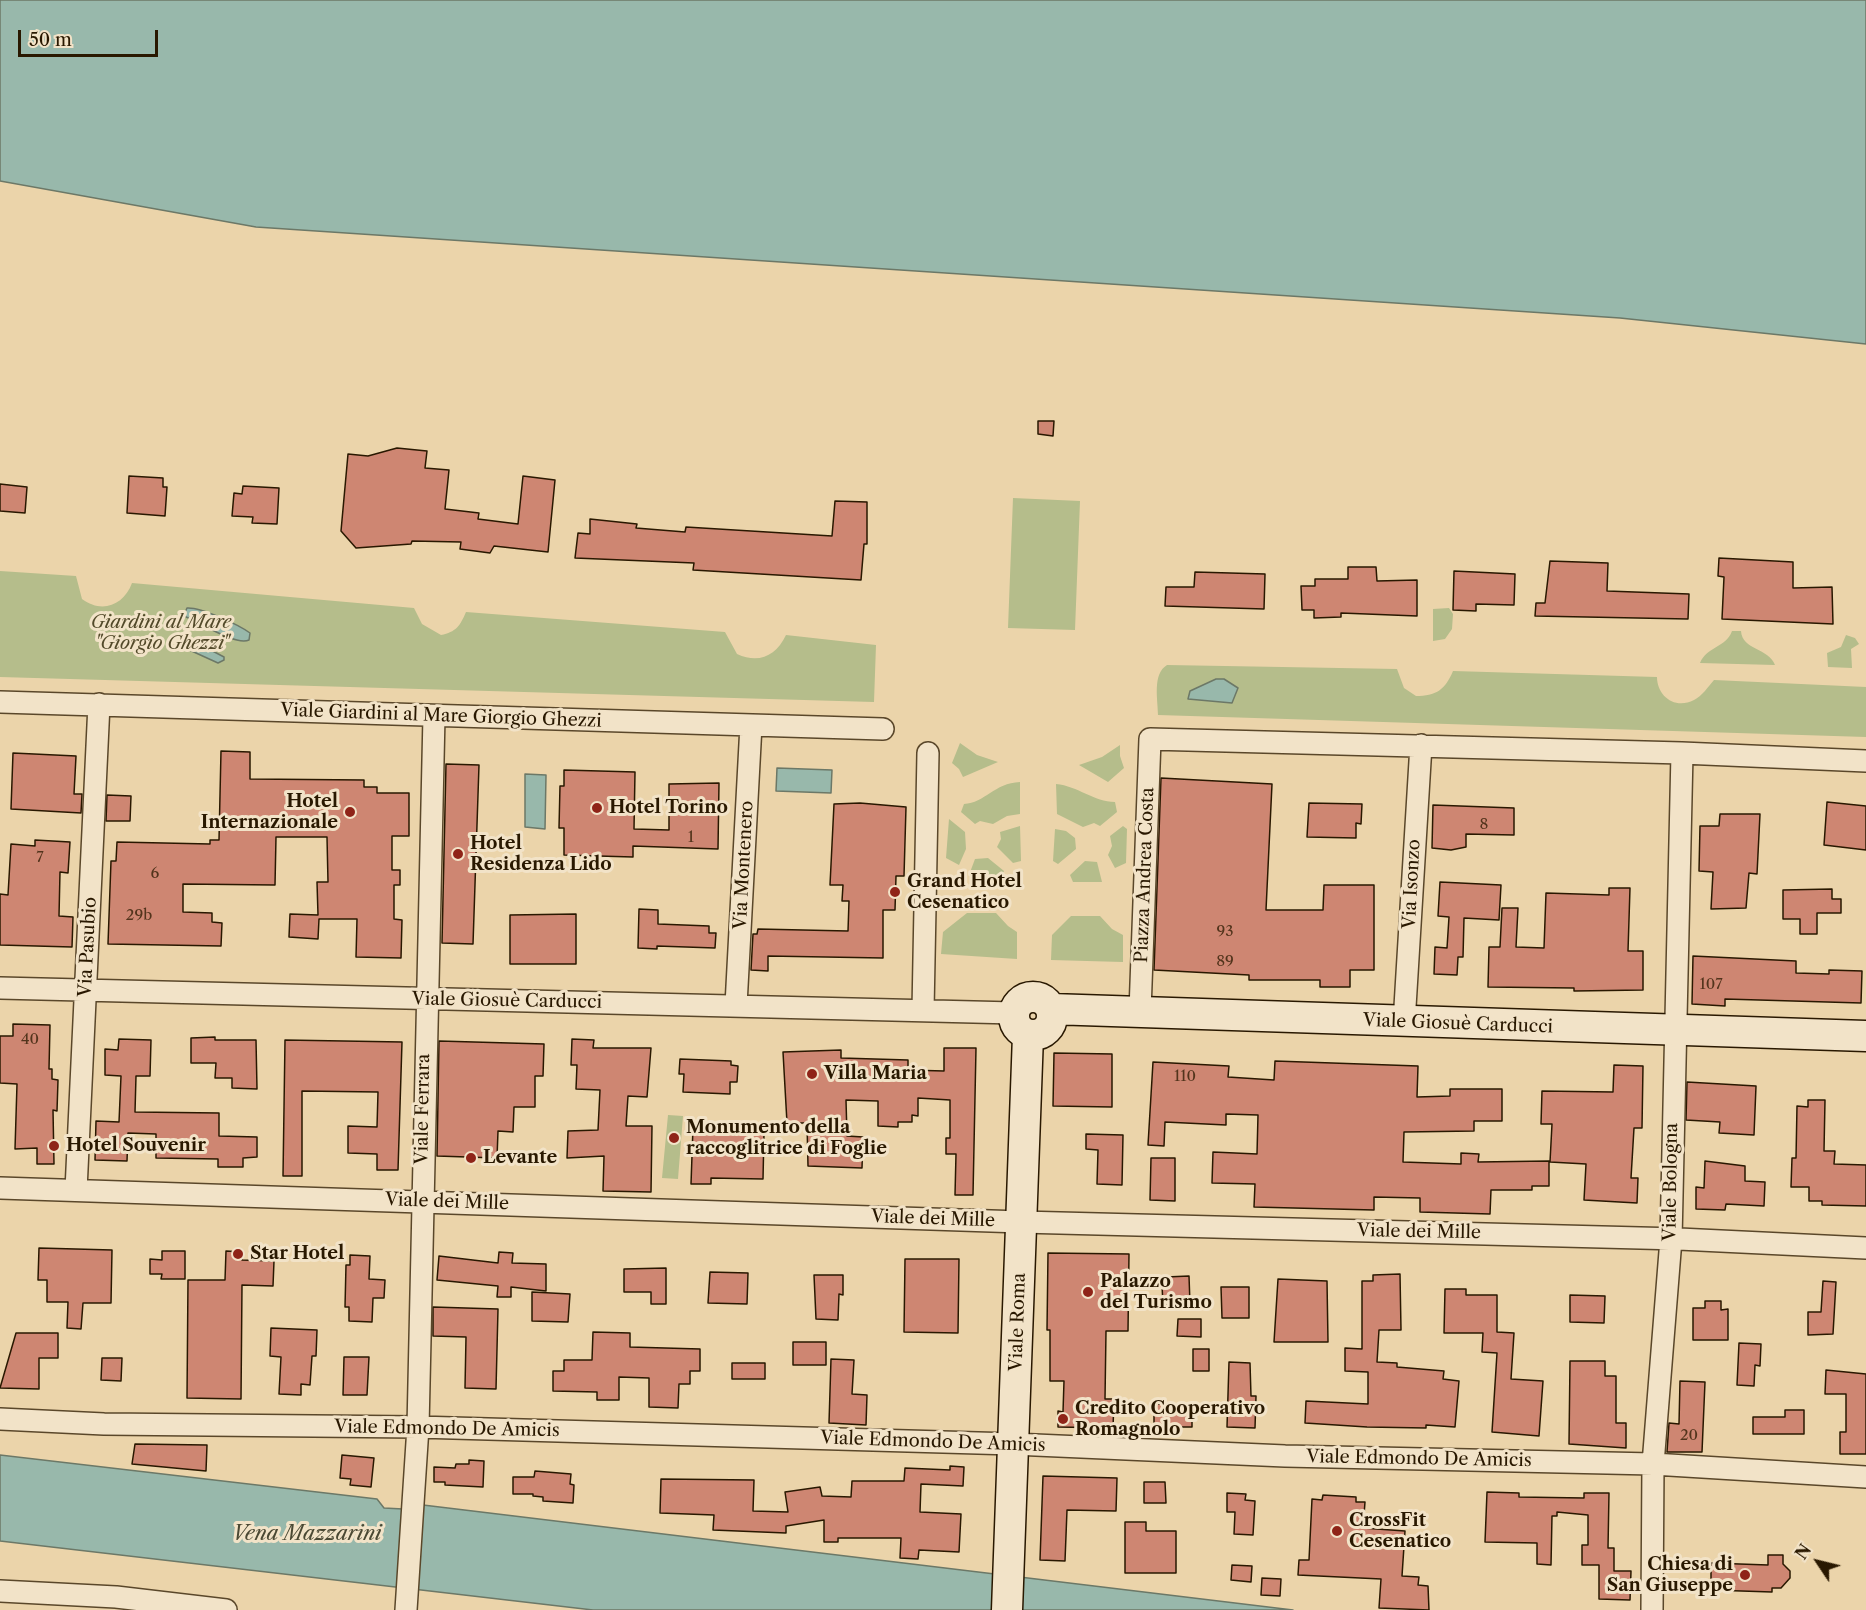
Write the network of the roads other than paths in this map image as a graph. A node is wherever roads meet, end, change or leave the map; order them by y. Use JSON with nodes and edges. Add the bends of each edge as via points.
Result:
{"nodes":[{"id":1,"x":0,"y":702,"type":"edge"},
{"id":2,"x":99,"y":704,"type":"junction"},
{"id":3,"x":434,"y":716,"type":"junction"},
{"id":4,"x":751,"y":725,"type":"junction"},
{"id":5,"x":883,"y":729,"type":"dead end"},
{"id":6,"x":1421,"y":746,"type":"junction"},
{"id":7,"x":928,"y":753,"type":"dead end"},
{"id":8,"x":1682,"y":753,"type":"junction"},
{"id":9,"x":1866,"y":761,"type":"edge"},
{"id":10,"x":0,"y":988,"type":"edge"},
{"id":11,"x":86,"y":991,"type":"junction"},
{"id":12,"x":426,"y":1000,"type":"junction"},
{"id":13,"x":736,"y":1005,"type":"junction"},
{"id":14,"x":923,"y":1010,"type":"junction"},
{"id":15,"x":1140,"y":1011,"type":"junction"},
{"id":16,"x":1404,"y":1023,"type":"junction"},
{"id":17,"x":1021,"y":1024,"type":"junction"},
{"id":18,"x":1675,"y":1029,"type":"junction"},
{"id":19,"x":1866,"y":1036,"type":"edge"},
{"id":20,"x":0,"y":1188,"type":"edge"},
{"id":21,"x":76,"y":1190,"type":"junction"},
{"id":22,"x":422,"y":1201,"type":"junction"},
{"id":23,"x":1021,"y":1222,"type":"junction"},
{"id":24,"x":1671,"y":1239,"type":"junction"},
{"id":25,"x":1866,"y":1248,"type":"edge"},
{"id":26,"x":0,"y":1419,"type":"edge"},
{"id":27,"x":418,"y":1427,"type":"junction"},
{"id":28,"x":1013,"y":1444,"type":"junction"},
{"id":29,"x":1653,"y":1464,"type":"junction"},
{"id":30,"x":1866,"y":1477,"type":"edge"},
{"id":31,"x":0,"y":1591,"type":"edge"},
{"id":32,"x":117,"y":1604,"type":"edge"},
{"id":33,"x":226,"y":1610,"type":"edge"},
{"id":34,"x":406,"y":1610,"type":"edge"},
{"id":35,"x":1007,"y":1610,"type":"edge"},
{"id":36,"x":1652,"y":1610,"type":"edge"}],
"edges":[{"from":1,"to":2,"type":"street","name":"Viale Giardini al Mare Giorgio Ghezzi"},
{"from":2,"to":3,"type":"street","name":"Viale Giardini al Mare Giorgio Ghezzi"},
{"from":2,"to":11,"type":"street","name":"Via Pasubio"},
{"from":3,"to":4,"type":"street","name":"Viale Giardini al Mare Giorgio Ghezzi"},
{"from":3,"to":12,"type":"street","name":"Viale Ferrara"},
{"from":4,"to":5,"type":"street","name":"Viale Giardini al Mare Giorgio Ghezzi"},
{"from":4,"to":13,"type":"street","name":"Via Montenero"},
{"from":6,"to":8,"type":"street"},
{"from":6,"to":15,"type":"street","name":"Piazza Andrea Costa","via":[[1150,739]]},
{"from":6,"to":16,"type":"street","name":"Via Isonzo"},
{"from":7,"to":14,"type":"street"},
{"from":8,"to":9,"type":"street"},
{"from":8,"to":18,"type":"street","name":"Viale Bologna"},
{"from":10,"to":11,"type":"street","name":"Viale Giosuè Carducci"},
{"from":11,"to":12,"type":"street","name":"Viale Giosuè Carducci"},
{"from":11,"to":21,"type":"street","name":"Via Pasubio"},
{"from":12,"to":13,"type":"street","name":"Viale Giosuè Carducci"},
{"from":12,"to":22,"type":"street","name":"Viale Ferrara"},
{"from":13,"to":14,"type":"street","name":"Viale Giosuè Carducci"},
{"from":14,"to":17,"type":"street","name":"Viale Giosuè Carducci"},
{"from":15,"to":16,"type":"street","name":"Viale Giosuè Carducci"},
{"from":15,"to":17,"type":"street","name":"Viale Giosuè Carducci","via":[[1051,1009],[1052,1021],[1045,1031]]},
{"from":16,"to":18,"type":"street","name":"Viale Giosuè Carducci"},
{"from":17,"to":23,"type":"street","name":"Viale Roma"},
{"from":18,"to":19,"type":"street","name":"Viale Giosuè Carducci"},
{"from":18,"to":24,"type":"street","name":"Viale Bologna"},
{"from":20,"to":21,"type":"street","name":"Viale dei Mille"},
{"from":21,"to":22,"type":"street","name":"Viale dei Mille"},
{"from":22,"to":23,"type":"street","name":"Viale dei Mille"},
{"from":22,"to":27,"type":"street","name":"Viale Ferrara"},
{"from":23,"to":24,"type":"street","name":"Viale dei Mille"},
{"from":23,"to":28,"type":"street","name":"Viale Roma"},
{"from":24,"to":25,"type":"street","name":"Viale dei Mille"},
{"from":24,"to":29,"type":"street","name":"Viale Bologna"},
{"from":26,"to":27,"type":"street","name":"Viale Edmondo De Amicis","via":[[104,1424]]},
{"from":27,"to":28,"type":"street","name":"Viale Edmondo De Amicis"},
{"from":27,"to":34,"type":"street","name":"Viale Ferrara"},
{"from":28,"to":29,"type":"street","name":"Viale Edmondo De Amicis","via":[[1285,1456]]},
{"from":28,"to":35,"type":"street","name":"Viale Roma"},
{"from":29,"to":30,"type":"street","name":"Viale Edmondo De Amicis"},
{"from":29,"to":36,"type":"street","name":"Viale Bologna"},
{"from":31,"to":32,"type":"street"},
{"from":32,"to":33,"type":"street"}]}
